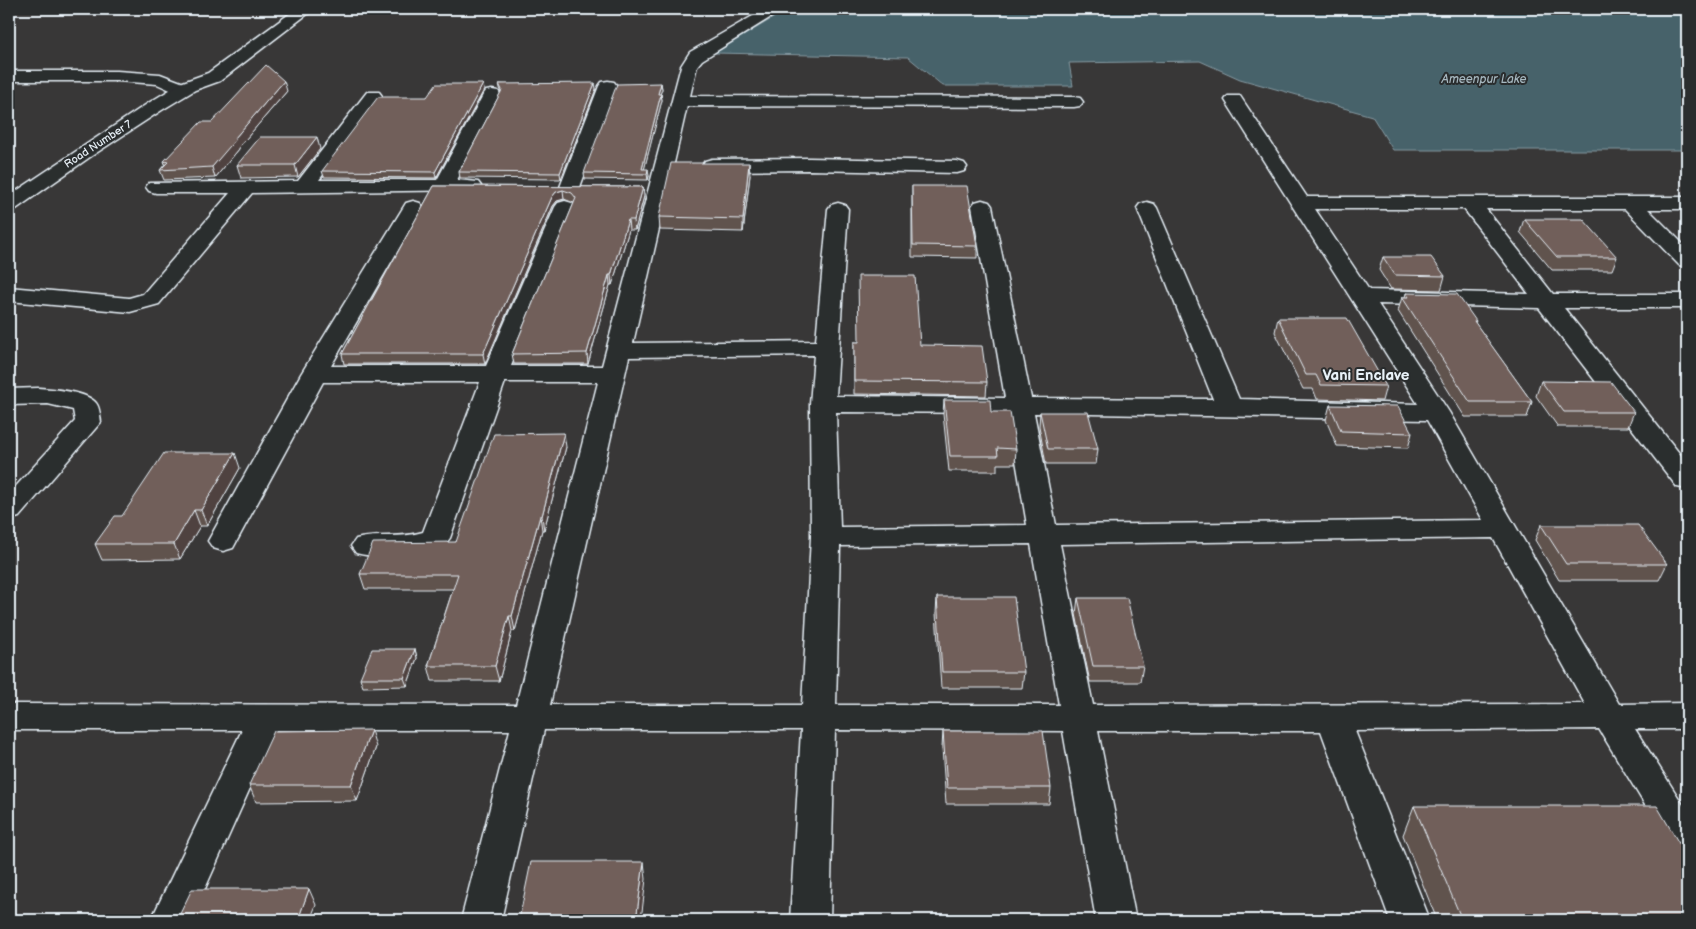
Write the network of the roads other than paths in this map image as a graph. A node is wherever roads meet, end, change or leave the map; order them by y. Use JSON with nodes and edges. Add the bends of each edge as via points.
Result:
{"nodes":[{"id":1,"x":280,"y":9,"type":"edge"},
{"id":2,"x":306,"y":9,"type":"edge"},
{"id":3,"x":776,"y":9,"type":"edge"},
{"id":4,"x":9,"y":76,"type":"edge"},
{"id":5,"x":608,"y":86,"type":"dead end"},
{"id":6,"x":186,"y":87,"type":"junction"},
{"id":7,"x":492,"y":95,"type":"dead end"},
{"id":8,"x":373,"y":96,"type":"dead end"},
{"id":9,"x":1234,"y":100,"type":"dead end"},
{"id":10,"x":679,"y":101,"type":"junction"},
{"id":11,"x":1074,"y":102,"type":"dead end"},
{"id":12,"x":239,"y":165,"type":"edge"},
{"id":13,"x":957,"y":167,"type":"dead end"},
{"id":14,"x":667,"y":174,"type":"junction"},
{"id":15,"x":305,"y":185,"type":"junction"},
{"id":16,"x":222,"y":186,"type":"junction"},
{"id":17,"x":247,"y":186,"type":"junction"},
{"id":18,"x":444,"y":186,"type":"junction"},
{"id":19,"x":156,"y":187,"type":"dead end"},
{"id":20,"x":493,"y":187,"type":"edge"},
{"id":21,"x":1301,"y":203,"type":"junction"},
{"id":22,"x":1470,"y":203,"type":"junction"},
{"id":23,"x":1630,"y":203,"type":"junction"},
{"id":24,"x":1687,"y":203,"type":"edge"},
{"id":25,"x":9,"y":205,"type":"edge"},
{"id":26,"x":982,"y":206,"type":"dead end"},
{"id":27,"x":413,"y":207,"type":"dead end"},
{"id":28,"x":1147,"y":208,"type":"dead end"},
{"id":29,"x":838,"y":209,"type":"dead end"},
{"id":30,"x":1687,"y":260,"type":"edge"},
{"id":31,"x":9,"y":294,"type":"edge"},
{"id":32,"x":1360,"y":298,"type":"junction"},
{"id":33,"x":1546,"y":301,"type":"junction"},
{"id":34,"x":1687,"y":301,"type":"edge"},
{"id":35,"x":826,"y":348,"type":"junction"},
{"id":36,"x":616,"y":362,"type":"junction"},
{"id":37,"x":314,"y":374,"type":"junction"},
{"id":38,"x":495,"y":374,"type":"junction"},
{"id":39,"x":9,"y":397,"type":"edge"},
{"id":40,"x":824,"y":404,"type":"junction"},
{"id":41,"x":1019,"y":404,"type":"junction"},
{"id":42,"x":1229,"y":407,"type":"junction"},
{"id":43,"x":1436,"y":412,"type":"junction"},
{"id":44,"x":1687,"y":481,"type":"edge"},
{"id":45,"x":9,"y":511,"type":"edge"},
{"id":46,"x":1501,"y":529,"type":"junction"},
{"id":47,"x":1043,"y":534,"type":"junction"},
{"id":48,"x":826,"y":537,"type":"junction"},
{"id":49,"x":223,"y":541,"type":"dead end"},
{"id":50,"x":366,"y":546,"type":"dead end"},
{"id":51,"x":1687,"y":716,"type":"edge"},
{"id":52,"x":9,"y":717,"type":"edge"},
{"id":53,"x":265,"y":717,"type":"junction"},
{"id":54,"x":530,"y":718,"type":"junction"},
{"id":55,"x":820,"y":718,"type":"junction"},
{"id":56,"x":1078,"y":718,"type":"junction"},
{"id":57,"x":1333,"y":718,"type":"junction"},
{"id":58,"x":1610,"y":718,"type":"junction"},
{"id":59,"x":1687,"y":842,"type":"edge"},
{"id":60,"x":171,"y":920,"type":"edge"},
{"id":61,"x":482,"y":920,"type":"edge"},
{"id":62,"x":810,"y":920,"type":"edge"},
{"id":63,"x":1116,"y":920,"type":"edge"},
{"id":64,"x":1410,"y":920,"type":"edge"}],
"edges":[{"from":1,"to":6,"type":"street","name":"Road Number 7","via":[[190,75]]},
{"from":2,"to":6,"type":"street","name":"Road Number 7","via":[[214,77]]},
{"from":3,"to":10,"type":"street","via":[[696,56],[689,66]]},
{"from":4,"to":6,"type":"street","via":[[117,76],[160,80]]},
{"from":5,"to":38,"type":"street"},
{"from":6,"to":25,"type":"street","name":"Road Number 7"},
{"from":7,"to":18,"type":"street"},
{"from":8,"to":15,"type":"street"},
{"from":9,"to":21,"type":"street"},
{"from":10,"to":11,"type":"street"},
{"from":10,"to":14,"type":"street"},
{"from":12,"to":16,"type":"street"},
{"from":13,"to":14,"type":"street","via":[[810,164]]},
{"from":14,"to":36,"type":"street"},
{"from":15,"to":17,"type":"street"},
{"from":15,"to":18,"type":"street"},
{"from":16,"to":17,"type":"street"},
{"from":16,"to":19,"type":"street"},
{"from":17,"to":31,"type":"street","via":[[151,299],[122,305]]},
{"from":18,"to":20,"type":"street"},
{"from":21,"to":22,"type":"street"},
{"from":21,"to":32,"type":"street"},
{"from":22,"to":23,"type":"street"},
{"from":22,"to":33,"type":"street"},
{"from":23,"to":24,"type":"street"},
{"from":23,"to":30,"type":"street"},
{"from":26,"to":41,"type":"street"},
{"from":27,"to":37,"type":"street"},
{"from":28,"to":42,"type":"street"},
{"from":29,"to":35,"type":"street"},
{"from":32,"to":33,"type":"street"},
{"from":32,"to":43,"type":"street"},
{"from":33,"to":34,"type":"street"},
{"from":33,"to":44,"type":"street"},
{"from":35,"to":36,"type":"street"},
{"from":35,"to":40,"type":"street"},
{"from":36,"to":38,"type":"street"},
{"from":36,"to":54,"type":"street"},
{"from":37,"to":38,"type":"street"},
{"from":37,"to":49,"type":"street"},
{"from":38,"to":50,"type":"street","via":[[435,538],[411,546]]},
{"from":39,"to":45,"type":"street","via":[[44,395],[72,398],[85,406],[88,422]]},
{"from":40,"to":41,"type":"street"},
{"from":40,"to":48,"type":"street"},
{"from":41,"to":42,"type":"street"},
{"from":41,"to":47,"type":"street"},
{"from":42,"to":43,"type":"street"},
{"from":43,"to":46,"type":"street"},
{"from":46,"to":47,"type":"street"},
{"from":46,"to":58,"type":"street"},
{"from":47,"to":48,"type":"street"},
{"from":47,"to":56,"type":"street"},
{"from":48,"to":55,"type":"street"},
{"from":51,"to":58,"type":"street"},
{"from":52,"to":53,"type":"street"},
{"from":53,"to":54,"type":"street"},
{"from":53,"to":60,"type":"street"},
{"from":54,"to":55,"type":"street"},
{"from":54,"to":61,"type":"street"},
{"from":55,"to":56,"type":"street"},
{"from":55,"to":62,"type":"street"},
{"from":56,"to":57,"type":"street"},
{"from":56,"to":63,"type":"street"},
{"from":57,"to":58,"type":"street"},
{"from":57,"to":64,"type":"street"},
{"from":58,"to":59,"type":"street"}]}
